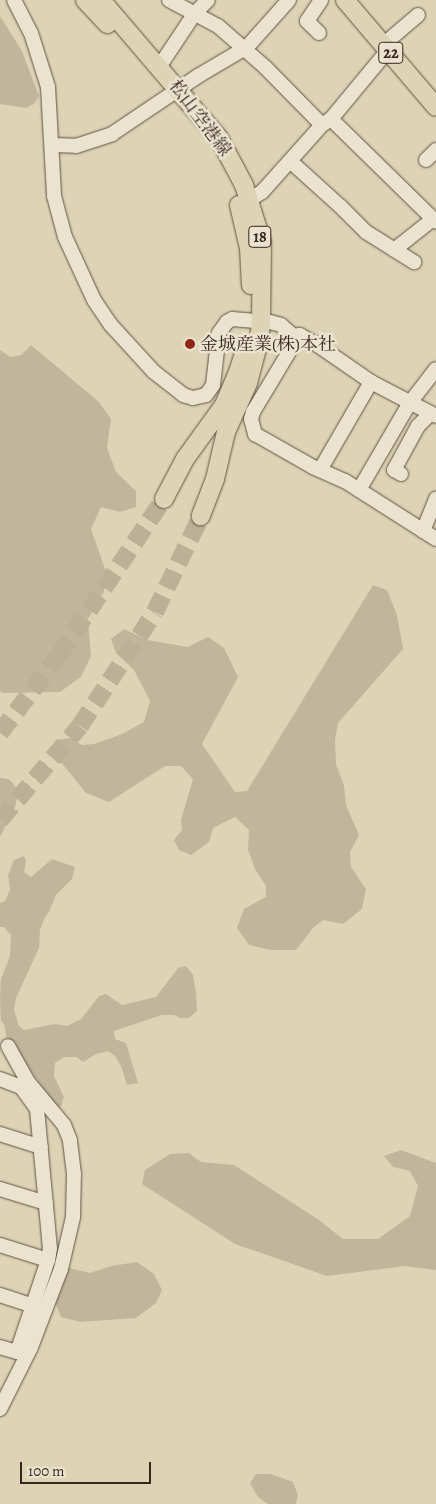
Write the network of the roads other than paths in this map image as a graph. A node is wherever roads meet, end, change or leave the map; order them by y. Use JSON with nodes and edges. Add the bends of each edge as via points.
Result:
{"nodes":[{"id":1,"x":14,"y":0,"type":"edge"},
{"id":2,"x":85,"y":0,"type":"edge"},
{"id":3,"x":101,"y":0,"type":"edge"},
{"id":4,"x":169,"y":0,"type":"edge"},
{"id":5,"x":208,"y":0,"type":"edge"},
{"id":6,"x":289,"y":0,"type":"edge"},
{"id":7,"x":321,"y":0,"type":"edge"},
{"id":8,"x":345,"y":0,"type":"edge"},
{"id":9,"x":195,"y":13,"type":"junction"},
{"id":10,"x":418,"y":15,"type":"dead end"},
{"id":11,"x":319,"y":33,"type":"dead end"},
{"id":12,"x":385,"y":47,"type":"junction"},
{"id":13,"x":243,"y":49,"type":"junction"},
{"id":14,"x":160,"y":67,"type":"junction"},
{"id":15,"x":175,"y":92,"type":"junction"},
{"id":16,"x":433,"y":99,"type":"edge"},
{"id":17,"x":327,"y":122,"type":"junction"},
{"id":18,"x":52,"y":145,"type":"junction"},
{"id":19,"x":290,"y":161,"type":"junction"},
{"id":20,"x":249,"y":200,"type":"junction"},
{"id":21,"x":434,"y":216,"type":"edge"},
{"id":22,"x":394,"y":250,"type":"junction"},
{"id":23,"x":414,"y":262,"type":"dead end"},
{"id":24,"x":256,"y":321,"type":"junction"},
{"id":25,"x":291,"y":336,"type":"junction"},
{"id":26,"x":436,"y":369,"type":"edge"},
{"id":27,"x":371,"y":382,"type":"junction"},
{"id":28,"x":409,"y":404,"type":"junction"},
{"id":29,"x":433,"y":415,"type":"edge"},
{"id":30,"x":320,"y":470,"type":"junction"},
{"id":31,"x":401,"y":474,"type":"dead end"},
{"id":32,"x":359,"y":490,"type":"junction"},
{"id":33,"x":436,"y":498,"type":"edge"},
{"id":34,"x":164,"y":499,"type":"tunnel mouth"},
{"id":35,"x":201,"y":516,"type":"tunnel mouth"},
{"id":36,"x":423,"y":531,"type":"junction"},
{"id":37,"x":436,"y":539,"type":"edge"},
{"id":38,"x":8,"y":1046,"type":"dead end"},
{"id":39,"x":0,"y":1079,"type":"edge"},
{"id":40,"x":0,"y":1134,"type":"edge"},
{"id":41,"x":41,"y":1147,"type":"junction"},
{"id":42,"x":0,"y":1189,"type":"edge"},
{"id":43,"x":46,"y":1203,"type":"junction"},
{"id":44,"x":0,"y":1245,"type":"edge"},
{"id":45,"x":48,"y":1260,"type":"junction"},
{"id":46,"x":0,"y":1295,"type":"edge"},
{"id":47,"x":33,"y":1306,"type":"junction"},
{"id":48,"x":0,"y":1347,"type":"edge"},
{"id":49,"x":21,"y":1356,"type":"junction"},
{"id":50,"x":0,"y":1409,"type":"edge"}],
"edges":[{"from":1,"to":18,"type":"street","via":[[31,33],[48,87]]},
{"from":2,"to":15,"type":"main road","name":"松山空港線","number":"18"},
{"from":3,"to":14,"type":"main road","name":"松山空港線","number":"18"},
{"from":4,"to":9,"type":"street"},
{"from":5,"to":9,"type":"street"},
{"from":6,"to":13,"type":"street"},
{"from":7,"to":11,"type":"street","via":[[307,21]]},
{"from":8,"to":12,"type":"main road","number":"22"},
{"from":9,"to":13,"type":"street","via":[[218,26]]},
{"from":9,"to":14,"type":"street"},
{"from":10,"to":12,"type":"street"},
{"from":12,"to":16,"type":"main road","number":"22"},
{"from":12,"to":17,"type":"street"},
{"from":13,"to":15,"type":"street"},
{"from":13,"to":17,"type":"street"},
{"from":14,"to":15,"type":"main road","name":"松山空港線","number":"18"},
{"from":15,"to":18,"type":"street","via":[[96,141],[76,146]]},
{"from":15,"to":20,"type":"main road","name":"松山空港線","number":"18","via":[[219,138],[231,157]]},
{"from":15,"to":24,"type":"main road","name":"松山空港線","number":"18","via":[[212,148],[236,197],[249,248]]},
{"from":17,"to":19,"type":"street"},
{"from":17,"to":21,"type":"street"},
{"from":18,"to":24,"type":"street","via":[[58,214],[82,277],[110,324],[154,372],[183,395],[193,398],[206,395],[213,386],[218,333],[222,326],[232,319]]},
{"from":19,"to":20,"type":"street","via":[[262,192]]},
{"from":19,"to":22,"type":"street","via":[[366,232]]},
{"from":20,"to":24,"type":"main road","name":"松山空港線","number":"18","via":[[262,242]]},
{"from":21,"to":22,"type":"street"},
{"from":22,"to":23,"type":"street"},
{"from":24,"to":25,"type":"street","via":[[281,325]]},
{"from":24,"to":34,"type":"main road","name":"松山空港線","number":"18","via":[[231,389],[213,422],[185,459]]},
{"from":24,"to":35,"type":"main road","name":"松山空港線","number":"18","via":[[248,383],[226,432],[215,479]]},
{"from":25,"to":27,"type":"street","via":[[300,335]]},
{"from":25,"to":30,"type":"street","via":[[292,347],[253,412],[252,426],[255,434]]},
{"from":26,"to":28,"type":"street"},
{"from":27,"to":28,"type":"street"},
{"from":27,"to":30,"type":"street"},
{"from":28,"to":29,"type":"street"},
{"from":28,"to":32,"type":"street"},
{"from":29,"to":31,"type":"street","via":[[418,426],[394,470]]},
{"from":30,"to":32,"type":"street"},
{"from":32,"to":36,"type":"street"},
{"from":33,"to":36,"type":"street"},
{"from":36,"to":37,"type":"street"},
{"from":38,"to":49,"type":"street","via":[[28,1082],[64,1125],[70,1140],[74,1174],[73,1216],[61,1269]]},
{"from":39,"to":41,"type":"street","via":[[21,1087],[37,1109]]},
{"from":40,"to":41,"type":"street"},
{"from":41,"to":43,"type":"street"},
{"from":42,"to":43,"type":"street"},
{"from":43,"to":45,"type":"street"},
{"from":44,"to":45,"type":"street"},
{"from":45,"to":47,"type":"street"},
{"from":46,"to":47,"type":"street"},
{"from":47,"to":49,"type":"street"},
{"from":48,"to":49,"type":"street"},
{"from":49,"to":50,"type":"street"}]}
